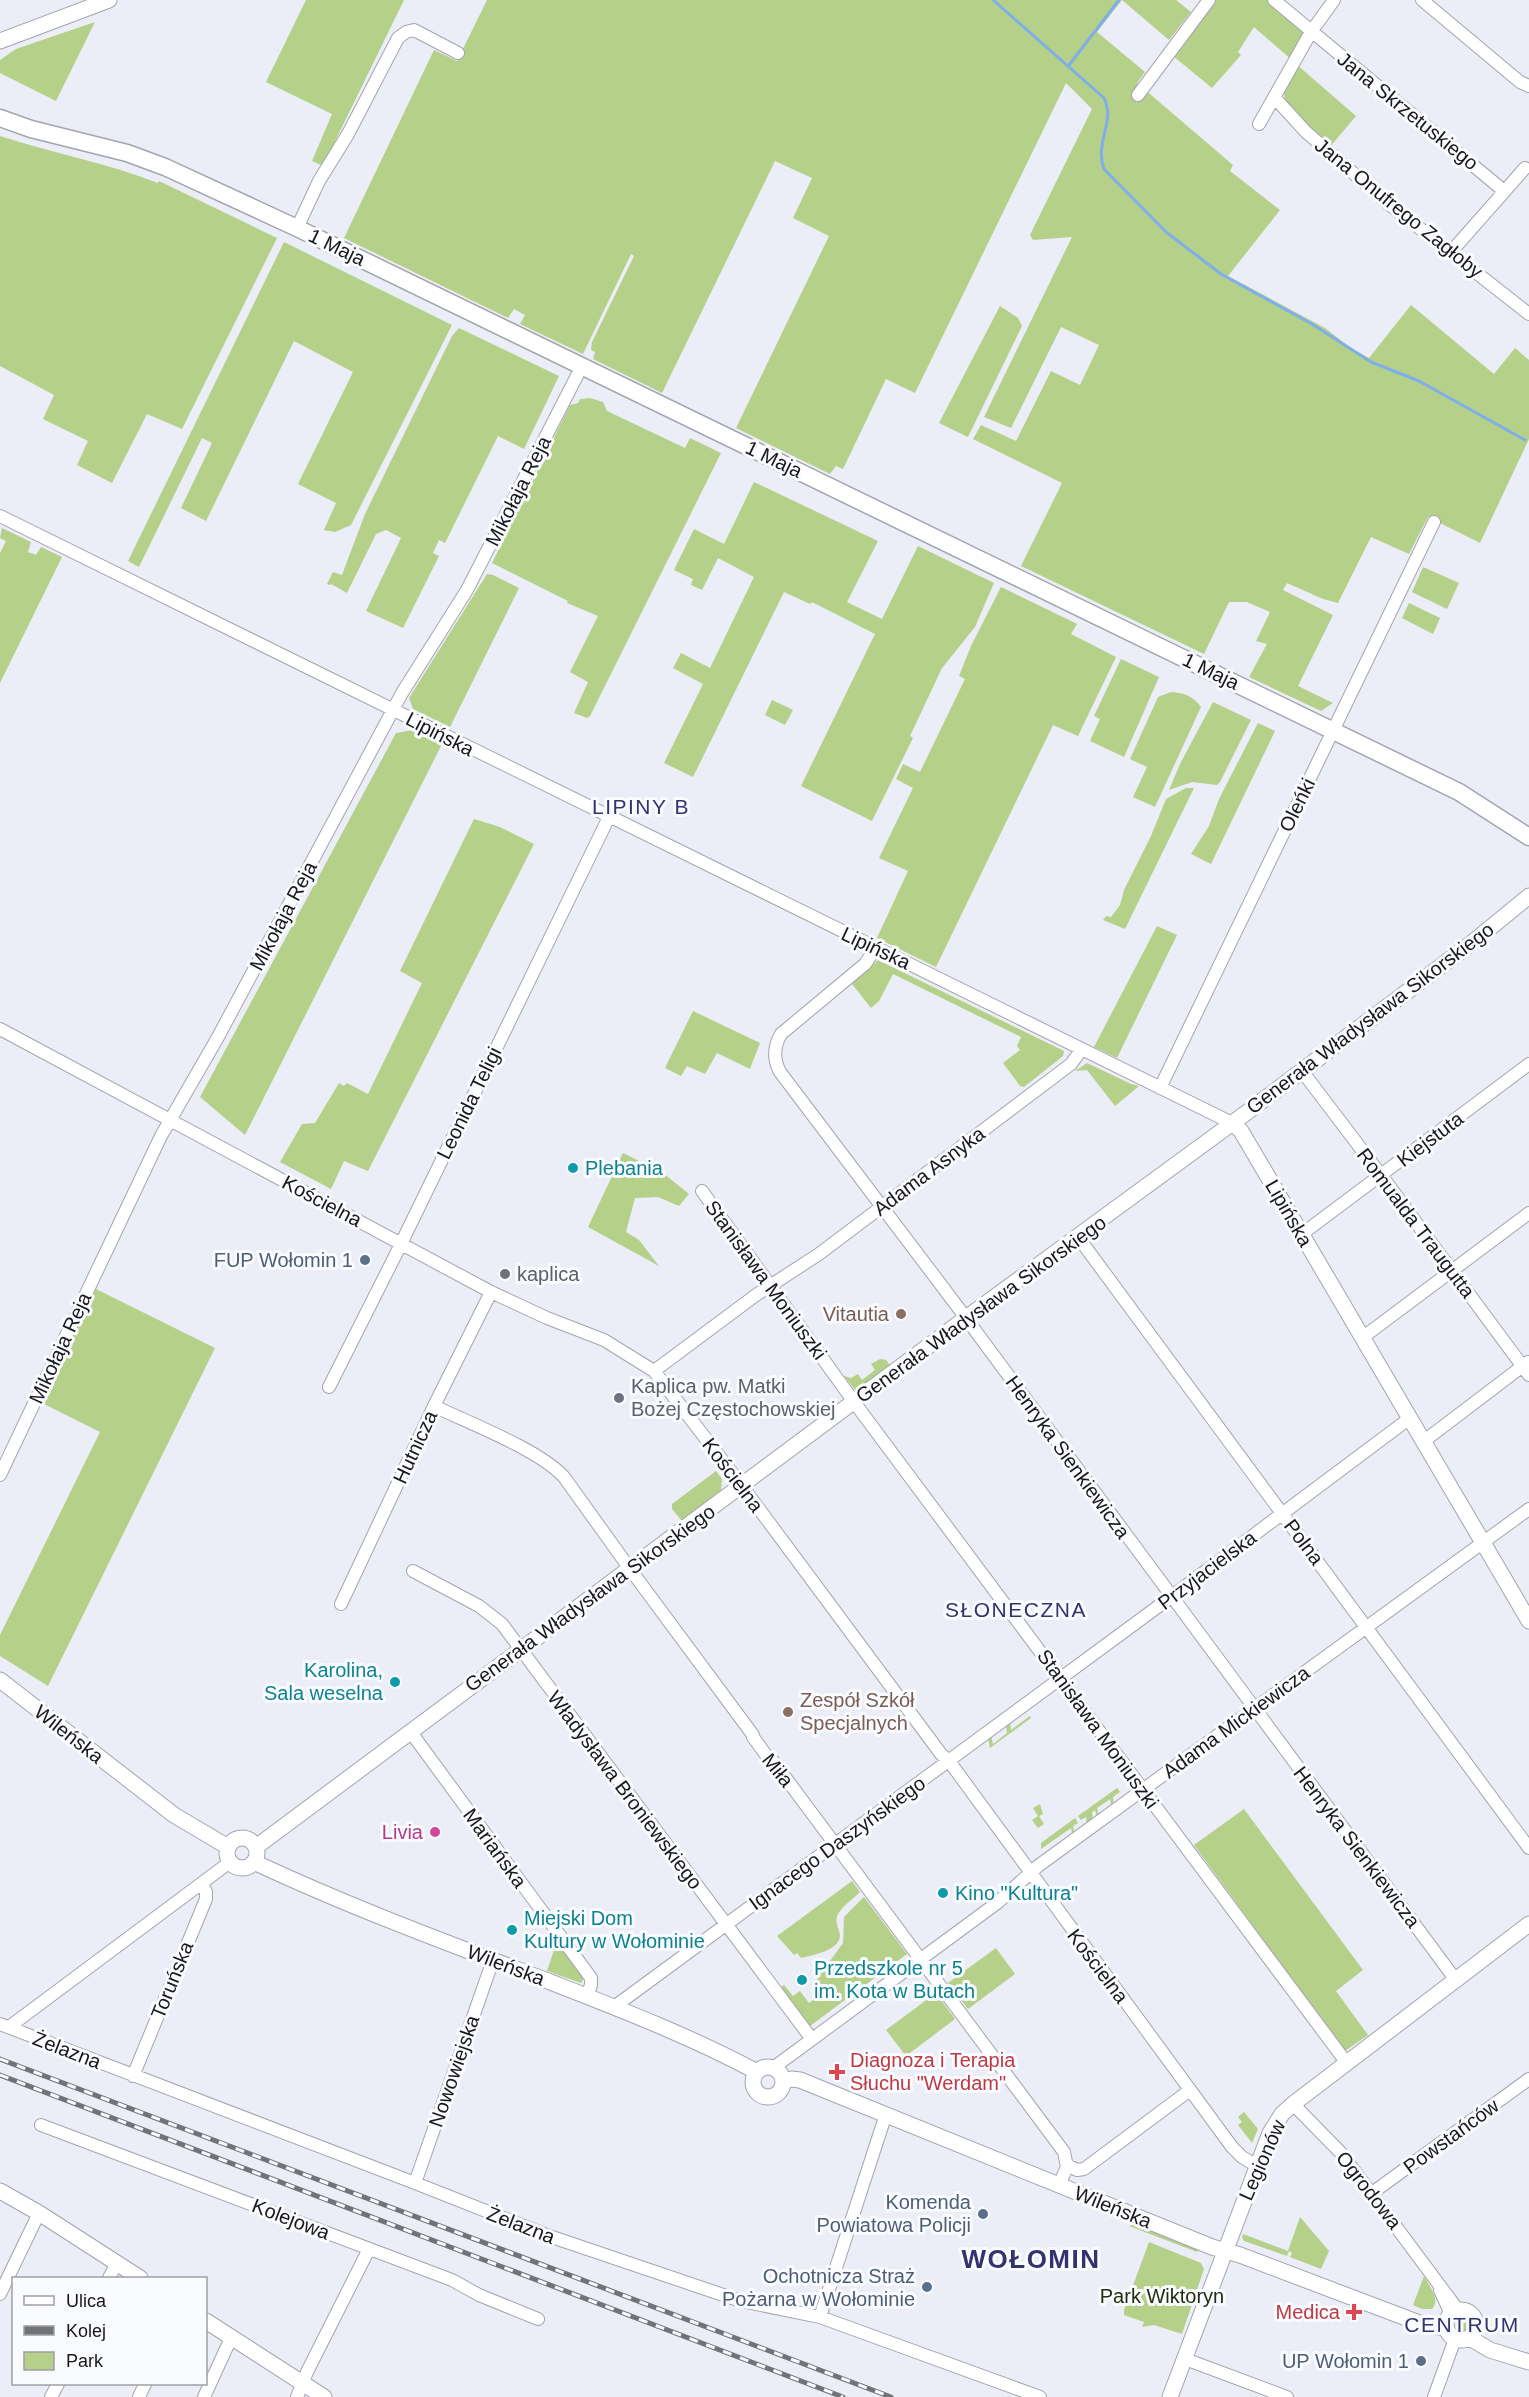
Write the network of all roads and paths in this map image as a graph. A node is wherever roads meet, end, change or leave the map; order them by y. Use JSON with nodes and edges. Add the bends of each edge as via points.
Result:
{"nodes":[{"id":1,"x":110,"y":0,"type":"edge"},
{"id":2,"x":1209,"y":0,"type":"edge"},
{"id":3,"x":1274,"y":0,"type":"edge"},
{"id":4,"x":1334,"y":0,"type":"edge"},
{"id":5,"x":1422,"y":0,"type":"edge"},
{"id":6,"x":1311,"y":32,"type":"junction"},
{"id":7,"x":0,"y":41,"type":"edge"},
{"id":8,"x":458,"y":53,"type":"dead end"},
{"id":9,"x":1529,"y":86,"type":"edge"},
{"id":10,"x":1138,"y":94,"type":"dead end"},
{"id":11,"x":1274,"y":97,"type":"junction"},
{"id":12,"x":1,"y":118,"type":"edge"},
{"id":13,"x":1259,"y":124,"type":"dead end"},
{"id":14,"x":1525,"y":168,"type":"dead end"},
{"id":15,"x":1504,"y":191,"type":"junction"},
{"id":16,"x":297,"y":228,"type":"junction"},
{"id":17,"x":1451,"y":252,"type":"junction"},
{"id":18,"x":1529,"y":314,"type":"edge"},
{"id":19,"x":582,"y":366,"type":"junction"},
{"id":20,"x":0,"y":516,"type":"edge"},
{"id":21,"x":1434,"y":522,"type":"dead end"},
{"id":22,"x":392,"y":710,"type":"junction"},
{"id":23,"x":1334,"y":730,"type":"junction"},
{"id":24,"x":609,"y":817,"type":"junction"},
{"id":25,"x":1529,"y":837,"type":"edge"},
{"id":26,"x":1529,"y":896,"type":"edge"},
{"id":27,"x":876,"y":948,"type":"junction"},
{"id":28,"x":0,"y":1029,"type":"edge"},
{"id":29,"x":1082,"y":1049,"type":"junction"},
{"id":30,"x":1529,"y":1064,"type":"edge"},
{"id":31,"x":1302,"y":1071,"type":"junction"},
{"id":32,"x":1160,"y":1088,"type":"junction"},
{"id":33,"x":170,"y":1119,"type":"junction"},
{"id":34,"x":1232,"y":1124,"type":"junction"},
{"id":35,"x":1381,"y":1175,"type":"junction"},
{"id":36,"x":702,"y":1191,"type":"dead end"},
{"id":37,"x":882,"y":1206,"type":"junction"},
{"id":38,"x":1529,"y":1213,"type":"edge"},
{"id":39,"x":1302,"y":1234,"type":"junction"},
{"id":40,"x":1078,"y":1237,"type":"junction"},
{"id":41,"x":400,"y":1243,"type":"junction"},
{"id":42,"x":1451,"y":1271,"type":"junction"},
{"id":43,"x":769,"y":1285,"type":"junction"},
{"id":44,"x":491,"y":1292,"type":"junction"},
{"id":45,"x":966,"y":1318,"type":"junction"},
{"id":46,"x":1362,"y":1338,"type":"junction"},
{"id":47,"x":1527,"y":1368,"type":"edge"},
{"id":48,"x":654,"y":1371,"type":"junction"},
{"id":49,"x":329,"y":1387,"type":"dead end"},
{"id":50,"x":854,"y":1402,"type":"junction"},
{"id":51,"x":434,"y":1406,"type":"junction"},
{"id":52,"x":1410,"y":1418,"type":"junction"},
{"id":53,"x":1424,"y":1441,"type":"junction"},
{"id":54,"x":0,"y":1474,"type":"edge"},
{"id":55,"x":742,"y":1486,"type":"junction"},
{"id":56,"x":1529,"y":1509,"type":"edge"},
{"id":57,"x":1282,"y":1513,"type":"junction"},
{"id":58,"x":1483,"y":1542,"type":"junction"},
{"id":59,"x":630,"y":1569,"type":"junction"},
{"id":60,"x":413,"y":1571,"type":"dead end"},
{"id":61,"x":1171,"y":1597,"type":"junction"},
{"id":62,"x":341,"y":1604,"type":"dead end"},
{"id":63,"x":1529,"y":1621,"type":"edge"},
{"id":64,"x":1366,"y":1627,"type":"junction"},
{"id":65,"x":520,"y":1649,"type":"junction"},
{"id":66,"x":1060,"y":1678,"type":"junction"},
{"id":67,"x":0,"y":1680,"type":"edge"},
{"id":68,"x":1254,"y":1709,"type":"junction"},
{"id":69,"x":410,"y":1731,"type":"junction"},
{"id":70,"x":949,"y":1761,"type":"junction"},
{"id":71,"x":1143,"y":1791,"type":"junction"},
{"id":72,"x":276,"y":1832,"type":"junction"},
{"id":73,"x":835,"y":1844,"type":"junction"},
{"id":74,"x":256,"y":1847,"type":"junction"},
{"id":75,"x":1529,"y":1848,"type":"edge"},
{"id":76,"x":229,"y":1854,"type":"junction"},
{"id":77,"x":254,"y":1862,"type":"junction"},
{"id":78,"x":276,"y":1872,"type":"junction"},
{"id":79,"x":1032,"y":1874,"type":"junction"},
{"id":80,"x":202,"y":1884,"type":"junction"},
{"id":81,"x":1529,"y":1924,"type":"edge"},
{"id":82,"x":726,"y":1925,"type":"junction"},
{"id":83,"x":920,"y":1959,"type":"junction"},
{"id":84,"x":493,"y":1960,"type":"junction"},
{"id":85,"x":1455,"y":1979,"type":"junction"},
{"id":86,"x":587,"y":1996,"type":"junction"},
{"id":87,"x":614,"y":2007,"type":"junction"},
{"id":88,"x":4,"y":2026,"type":"edge"},
{"id":89,"x":811,"y":2038,"type":"junction"},
{"id":90,"x":1346,"y":2062,"type":"junction"},
{"id":91,"x":773,"y":2068,"type":"junction"},
{"id":92,"x":757,"y":2072,"type":"junction"},
{"id":93,"x":133,"y":2076,"type":"junction"},
{"id":94,"x":1529,"y":2079,"type":"edge"},
{"id":95,"x":783,"y":2082,"type":"junction"},
{"id":96,"x":1190,"y":2090,"type":"junction"},
{"id":97,"x":1293,"y":2104,"type":"junction"},
{"id":98,"x":886,"y":2114,"type":"junction"},
{"id":99,"x":41,"y":2125,"type":"dead end"},
{"id":100,"x":1067,"y":2165,"type":"junction"},
{"id":101,"x":1257,"y":2166,"type":"junction"},
{"id":102,"x":415,"y":2183,"type":"junction"},
{"id":103,"x":1059,"y":2185,"type":"junction"},
{"id":104,"x":0,"y":2191,"type":"edge"},
{"id":105,"x":1372,"y":2193,"type":"junction"},
{"id":106,"x":39,"y":2213,"type":"junction"},
{"id":107,"x":369,"y":2249,"type":"junction"},
{"id":108,"x":1225,"y":2250,"type":"junction"},
{"id":109,"x":117,"y":2263,"type":"junction"},
{"id":110,"x":110,"y":2277,"type":"edge"},
{"id":111,"x":138,"y":2277,"type":"edge"},
{"id":112,"x":0,"y":2294,"type":"edge"},
{"id":113,"x":820,"y":2317,"type":"junction"},
{"id":114,"x":538,"y":2319,"type":"dead end"},
{"id":115,"x":207,"y":2322,"type":"edge"},
{"id":116,"x":1459,"y":2326,"type":"junction"},
{"id":117,"x":231,"y":2338,"type":"junction"},
{"id":118,"x":1185,"y":2359,"type":"junction"},
{"id":119,"x":1529,"y":2362,"type":"edge"},
{"id":120,"x":300,"y":2390,"type":"edge"},
{"id":121,"x":204,"y":2397,"type":"edge"},
{"id":122,"x":324,"y":2397,"type":"edge"},
{"id":123,"x":1041,"y":2397,"type":"edge"},
{"id":124,"x":1170,"y":2397,"type":"edge"},
{"id":125,"x":1287,"y":2397,"type":"edge"},
{"id":126,"x":1434,"y":2397,"type":"edge"}],
"edges":[{"from":1,"to":7,"type":"street"},
{"from":2,"to":10,"type":"street"},
{"from":3,"to":6,"type":"street","name":"Jana Skrzetuskiego"},
{"from":4,"to":6,"type":"street"},
{"from":5,"to":9,"type":"street"},
{"from":6,"to":11,"type":"street"},
{"from":6,"to":15,"type":"street","name":"Jana Skrzetuskiego"},
{"from":8,"to":16,"type":"street","via":[[414,30],[398,38]]},
{"from":11,"to":13,"type":"street"},
{"from":11,"to":17,"type":"street","name":"Jana Onufrego Zagłoby","via":[[1327,151]]},
{"from":12,"to":16,"type":"main road","name":"1 Maja","via":[[165,167]]},
{"from":14,"to":15,"type":"street"},
{"from":15,"to":17,"type":"street"},
{"from":16,"to":19,"type":"main road","name":"1 Maja"},
{"from":17,"to":18,"type":"street","name":"Jana Onufrego Zagłoby"},
{"from":19,"to":22,"type":"street","name":"Mikołaja Reja","via":[[467,590]]},
{"from":19,"to":23,"type":"main road","name":"1 Maja"},
{"from":20,"to":22,"type":"street","name":"Lipińska"},
{"from":21,"to":23,"type":"street","name":"Oleńki"},
{"from":22,"to":24,"type":"street","name":"Lipińska"},
{"from":22,"to":33,"type":"street","name":"Mikołaja Reja"},
{"from":23,"to":25,"type":"main road","name":"1 Maja","via":[[1459,792]]},
{"from":23,"to":32,"type":"street","name":"Oleńki"},
{"from":24,"to":27,"type":"street","name":"Lipińska"},
{"from":24,"to":41,"type":"street","name":"Leonida Teligi"},
{"from":26,"to":31,"type":"street","name":"Generała Władysława Sikorskiego"},
{"from":27,"to":29,"type":"street","name":"Lipińska"},
{"from":27,"to":37,"type":"street","name":"Henryka Sienkiewicza","via":[[865,964],[787,1028],[778,1039],[775,1057],[780,1072]]},
{"from":28,"to":33,"type":"street","name":"Kościelna"},
{"from":29,"to":32,"type":"street","name":"Lipińska"},
{"from":29,"to":37,"type":"street","name":"Adama Asnyka","via":[[1071,1064]]},
{"from":30,"to":35,"type":"street","name":"Kiejstuta"},
{"from":31,"to":34,"type":"street","name":"Generała Władysława Sikorskiego"},
{"from":31,"to":35,"type":"street","name":"Romualda Traugutta"},
{"from":32,"to":34,"type":"street","name":"Lipińska"},
{"from":33,"to":41,"type":"street","name":"Kościelna"},
{"from":33,"to":54,"type":"street","name":"Mikołaja Reja"},
{"from":34,"to":39,"type":"street","name":"Lipińska","via":[[1241,1131]]},
{"from":34,"to":40,"type":"street","name":"Generała Władysława Sikorskiego"},
{"from":35,"to":39,"type":"street","name":"Kiejstuta"},
{"from":35,"to":42,"type":"street","name":"Romualda Traugutta"},
{"from":36,"to":43,"type":"street","name":"Stanisława Moniuszki"},
{"from":37,"to":43,"type":"street","name":"Adama Asnyka","via":[[819,1254]]},
{"from":37,"to":45,"type":"street","name":"Henryka Sienkiewicza"},
{"from":38,"to":42,"type":"street"},
{"from":39,"to":46,"type":"street","name":"Lipińska"},
{"from":40,"to":45,"type":"street","name":"Generała Władysława Sikorskiego"},
{"from":40,"to":57,"type":"street","name":"Polna"},
{"from":41,"to":44,"type":"street","name":"Kościelna"},
{"from":41,"to":49,"type":"street","name":"Leonida Teligi"},
{"from":42,"to":46,"type":"street"},
{"from":42,"to":47,"type":"street","name":"Romualda Traugutta"},
{"from":43,"to":48,"type":"street","name":"Adama Asnyka"},
{"from":43,"to":50,"type":"street","name":"Stanisława Moniuszki"},
{"from":44,"to":48,"type":"street","name":"Kościelna","via":[[604,1340]]},
{"from":44,"to":51,"type":"street","name":"Hutnicza"},
{"from":45,"to":50,"type":"street","name":"Generała Władysława Sikorskiego"},
{"from":45,"to":61,"type":"street","name":"Henryka Sienkiewicza"},
{"from":46,"to":52,"type":"street","name":"Lipińska"},
{"from":47,"to":53,"type":"street"},
{"from":48,"to":55,"type":"street","name":"Kościelna"},
{"from":50,"to":55,"type":"street","name":"Generała Władysława Sikorskiego"},
{"from":50,"to":66,"type":"street","name":"Stanisława Moniuszki"},
{"from":51,"to":59,"type":"street","name":"Miła","via":[[555,1467]]},
{"from":51,"to":62,"type":"street","name":"Hutnicza"},
{"from":52,"to":53,"type":"street","name":"Lipińska"},
{"from":52,"to":57,"type":"street","name":"Przyjacielska"},
{"from":53,"to":58,"type":"street","name":"Lipińska"},
{"from":55,"to":59,"type":"street","name":"Generała Władysława Sikorskiego"},
{"from":55,"to":70,"type":"street","name":"Kościelna"},
{"from":56,"to":58,"type":"street","name":"Adama Mickiewicza"},
{"from":57,"to":61,"type":"street","name":"Przyjacielska"},
{"from":57,"to":64,"type":"street","name":"Polna"},
{"from":58,"to":63,"type":"street","name":"Lipińska"},
{"from":58,"to":64,"type":"street","name":"Adama Mickiewicza"},
{"from":59,"to":65,"type":"street","name":"Generała Władysława Sikorskiego"},
{"from":59,"to":73,"type":"street","name":"Miła"},
{"from":60,"to":65,"type":"street","name":"Władysława Broniewskiego","via":[[488,1611]]},
{"from":61,"to":66,"type":"street","name":"Przyjacielska"},
{"from":61,"to":68,"type":"street","name":"Henryka Sienkiewicza"},
{"from":64,"to":68,"type":"street","name":"Adama Mickiewicza"},
{"from":64,"to":75,"type":"street","name":"Polna"},
{"from":65,"to":69,"type":"street","name":"Generała Władysława Sikorskiego"},
{"from":65,"to":82,"type":"street","name":"Władysława Broniewskiego"},
{"from":66,"to":70,"type":"street","name":"Ignacego Daszyńskiego"},
{"from":66,"to":71,"type":"street","name":"Stanisława Moniuszki"},
{"from":67,"to":76,"type":"street","name":"Wileńska"},
{"from":68,"to":71,"type":"street","name":"Adama Mickiewicza"},
{"from":68,"to":85,"type":"street","name":"Henryka Sienkiewicza"},
{"from":69,"to":72,"type":"street","name":"Generała Władysława Sikorskiego"},
{"from":69,"to":86,"type":"street","name":"Mariańska","via":[[591,1978]]},
{"from":70,"to":73,"type":"street","name":"Ignacego Daszyńskiego"},
{"from":70,"to":79,"type":"street","name":"Kościelna"},
{"from":71,"to":79,"type":"street","name":"Adama Mickiewicza"},
{"from":71,"to":90,"type":"street","name":"Stanisława Moniuszki"},
{"from":72,"to":74,"type":"street","name":"Generała Władysława Sikorskiego"},
{"from":72,"to":78,"type":"street","via":[[268,1848]]},
{"from":73,"to":82,"type":"street","name":"Ignacego Daszyńskiego"},
{"from":73,"to":83,"type":"street","name":"Miła"},
{"from":74,"to":76,"type":"street","via":[[242,1838],[232,1841]]},
{"from":74,"to":77,"type":"street"},
{"from":76,"to":77,"type":"street","via":[[240,1868]]},
{"from":76,"to":80,"type":"street"},
{"from":77,"to":78,"type":"street","name":"Wileńska"},
{"from":78,"to":84,"type":"street","name":"Wileńska"},
{"from":79,"to":83,"type":"street","name":"Adama Mickiewicza"},
{"from":79,"to":96,"type":"street","name":"Kościelna"},
{"from":80,"to":88,"type":"street"},
{"from":80,"to":93,"type":"street","name":"Toruńska","via":[[206,1896],[201,1910]]},
{"from":81,"to":85,"type":"street","name":"Legionów"},
{"from":82,"to":87,"type":"street","name":"Ignacego Daszyńskiego"},
{"from":82,"to":89,"type":"street","name":"Władysława Broniewskiego"},
{"from":83,"to":89,"type":"street","name":"Adama Mickiewicza"},
{"from":83,"to":100,"type":"street","name":"Miła","via":[[1066,2155]]},
{"from":84,"to":86,"type":"street","name":"Wileńska"},
{"from":84,"to":102,"type":"street","name":"Nowowiejska"},
{"from":85,"to":90,"type":"street","name":"Legionów"},
{"from":86,"to":87,"type":"street","name":"Wileńska"},
{"from":87,"to":92,"type":"street","name":"Wileńska","via":[[713,2048]]},
{"from":88,"to":93,"type":"street","name":"Żelazna"},
{"from":89,"to":91,"type":"street","name":"Adama Mickiewicza"},
{"from":90,"to":97,"type":"street","name":"Legionów"},
{"from":91,"to":92,"type":"street"},
{"from":91,"to":95,"type":"street"},
{"from":92,"to":95,"type":"street","via":[[754,2088],[763,2096],[778,2093]]},
{"from":93,"to":102,"type":"street","name":"Żelazna"},
{"from":94,"to":105,"type":"street","name":"Powstańców"},
{"from":95,"to":98,"type":"street","name":"Wileńska","via":[[800,2080]]},
{"from":96,"to":100,"type":"street","via":[[1084,2169]]},
{"from":96,"to":101,"type":"street","name":"Kościelna","via":[[1235,2151]]},
{"from":97,"to":101,"type":"street","name":"Legionów","via":[[1277,2121]]},
{"from":97,"to":105,"type":"street","name":"Ogrodowa","via":[[1341,2153]]},
{"from":98,"to":103,"type":"street","name":"Wileńska"},
{"from":98,"to":113,"type":"street"},
{"from":99,"to":107,"type":"street","name":"Kolejowa"},
{"from":100,"to":103,"type":"street"},
{"from":101,"to":108,"type":"street","name":"Legionów"},
{"from":102,"to":113,"type":"street","name":"Żelazna","via":[[632,2265],[741,2301]]},
{"from":103,"to":108,"type":"street","name":"Wileńska"},
{"from":104,"to":106,"type":"street"},
{"from":105,"to":116,"type":"street","name":"Ogrodowa","via":[[1438,2283]]},
{"from":106,"to":109,"type":"street"},
{"from":106,"to":112,"type":"street"},
{"from":107,"to":114,"type":"street","name":"Kolejowa","via":[[452,2280]]},
{"from":107,"to":120,"type":"street"},
{"from":108,"to":116,"type":"street","name":"Wileńska","via":[[1422,2324]]},
{"from":108,"to":118,"type":"street","name":"Legionów"},
{"from":109,"to":110,"type":"street"},
{"from":109,"to":111,"type":"street"},
{"from":113,"to":123,"type":"street","name":"Żelazna"},
{"from":115,"to":117,"type":"street"},
{"from":116,"to":119,"type":"street","name":"Wileńska","via":[[1504,2353]]},
{"from":116,"to":126,"type":"street"},
{"from":117,"to":120,"type":"street"},
{"from":117,"to":121,"type":"street"},
{"from":118,"to":124,"type":"street","name":"Legionów"},
{"from":118,"to":125,"type":"street"},
{"from":120,"to":122,"type":"street"}]}
